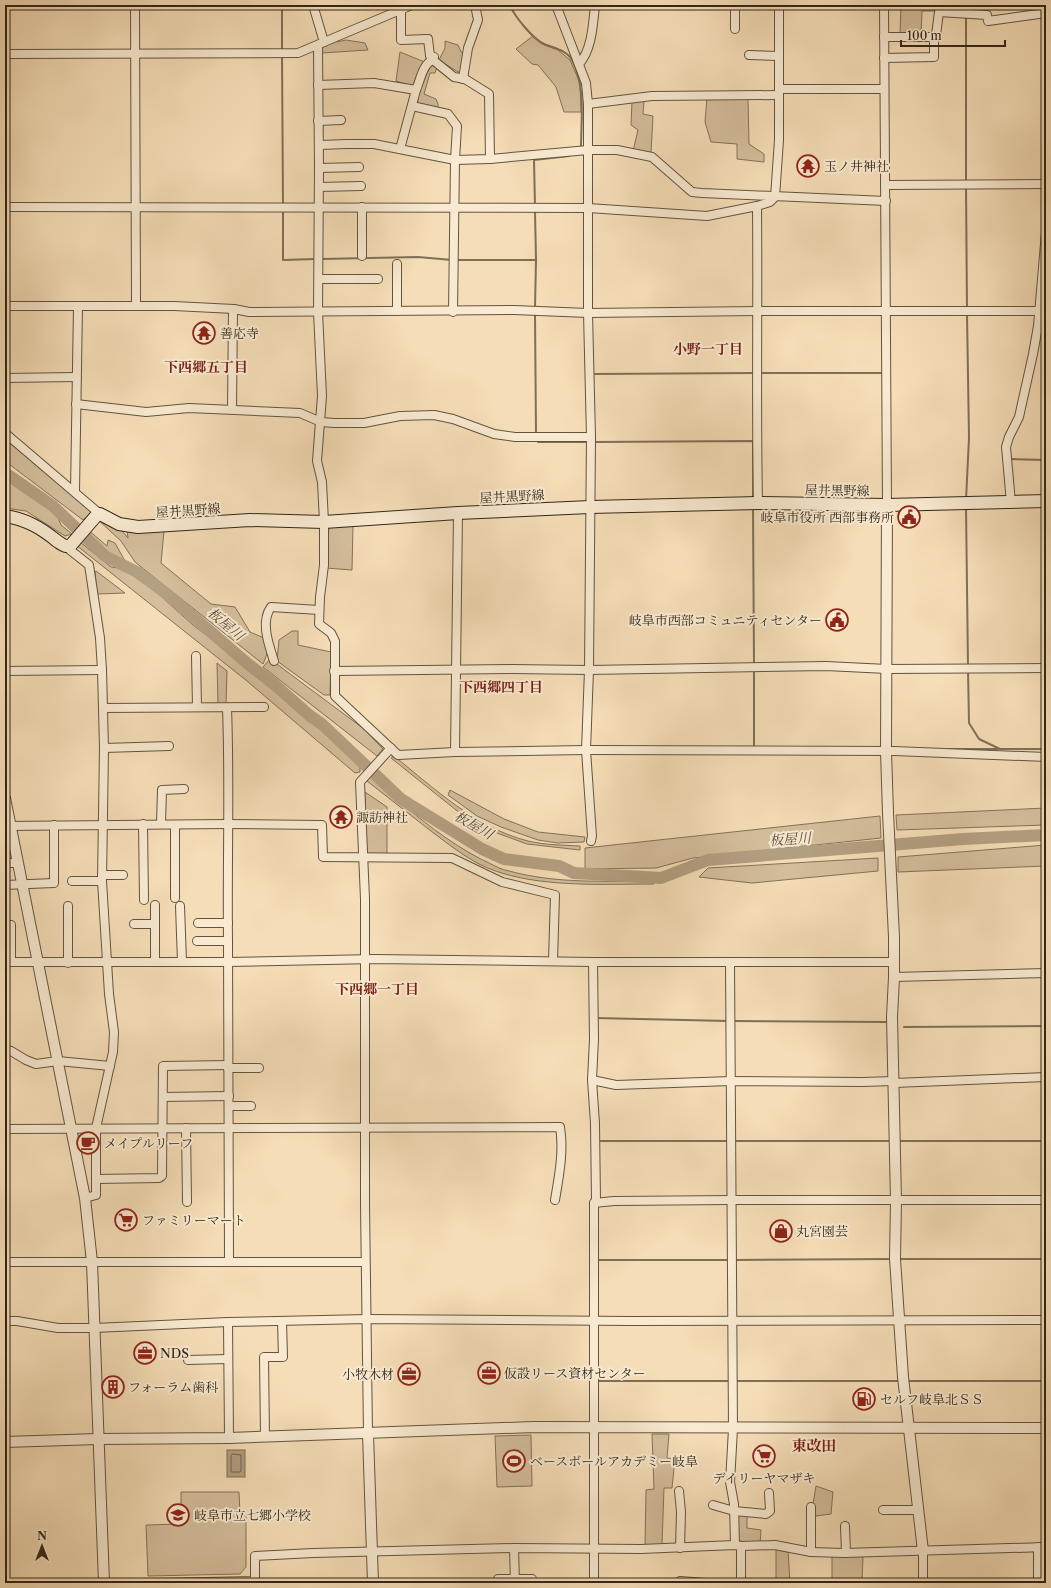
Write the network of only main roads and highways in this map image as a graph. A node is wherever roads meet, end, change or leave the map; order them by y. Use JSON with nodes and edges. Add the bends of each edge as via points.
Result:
{"nodes":[{"id":1,"x":1046,"y":501,"type":"edge"},
{"id":2,"x":5,"y":516,"type":"edge"}],
"edges":[{"from":1,"to":2,"type":"main road","name":"屋井黒野線","via":[[887,505],[758,503],[590,506],[324,522],[250,520],[138,527],[119,524],[98,515],[70,546],[64,546],[28,521]]}]}
